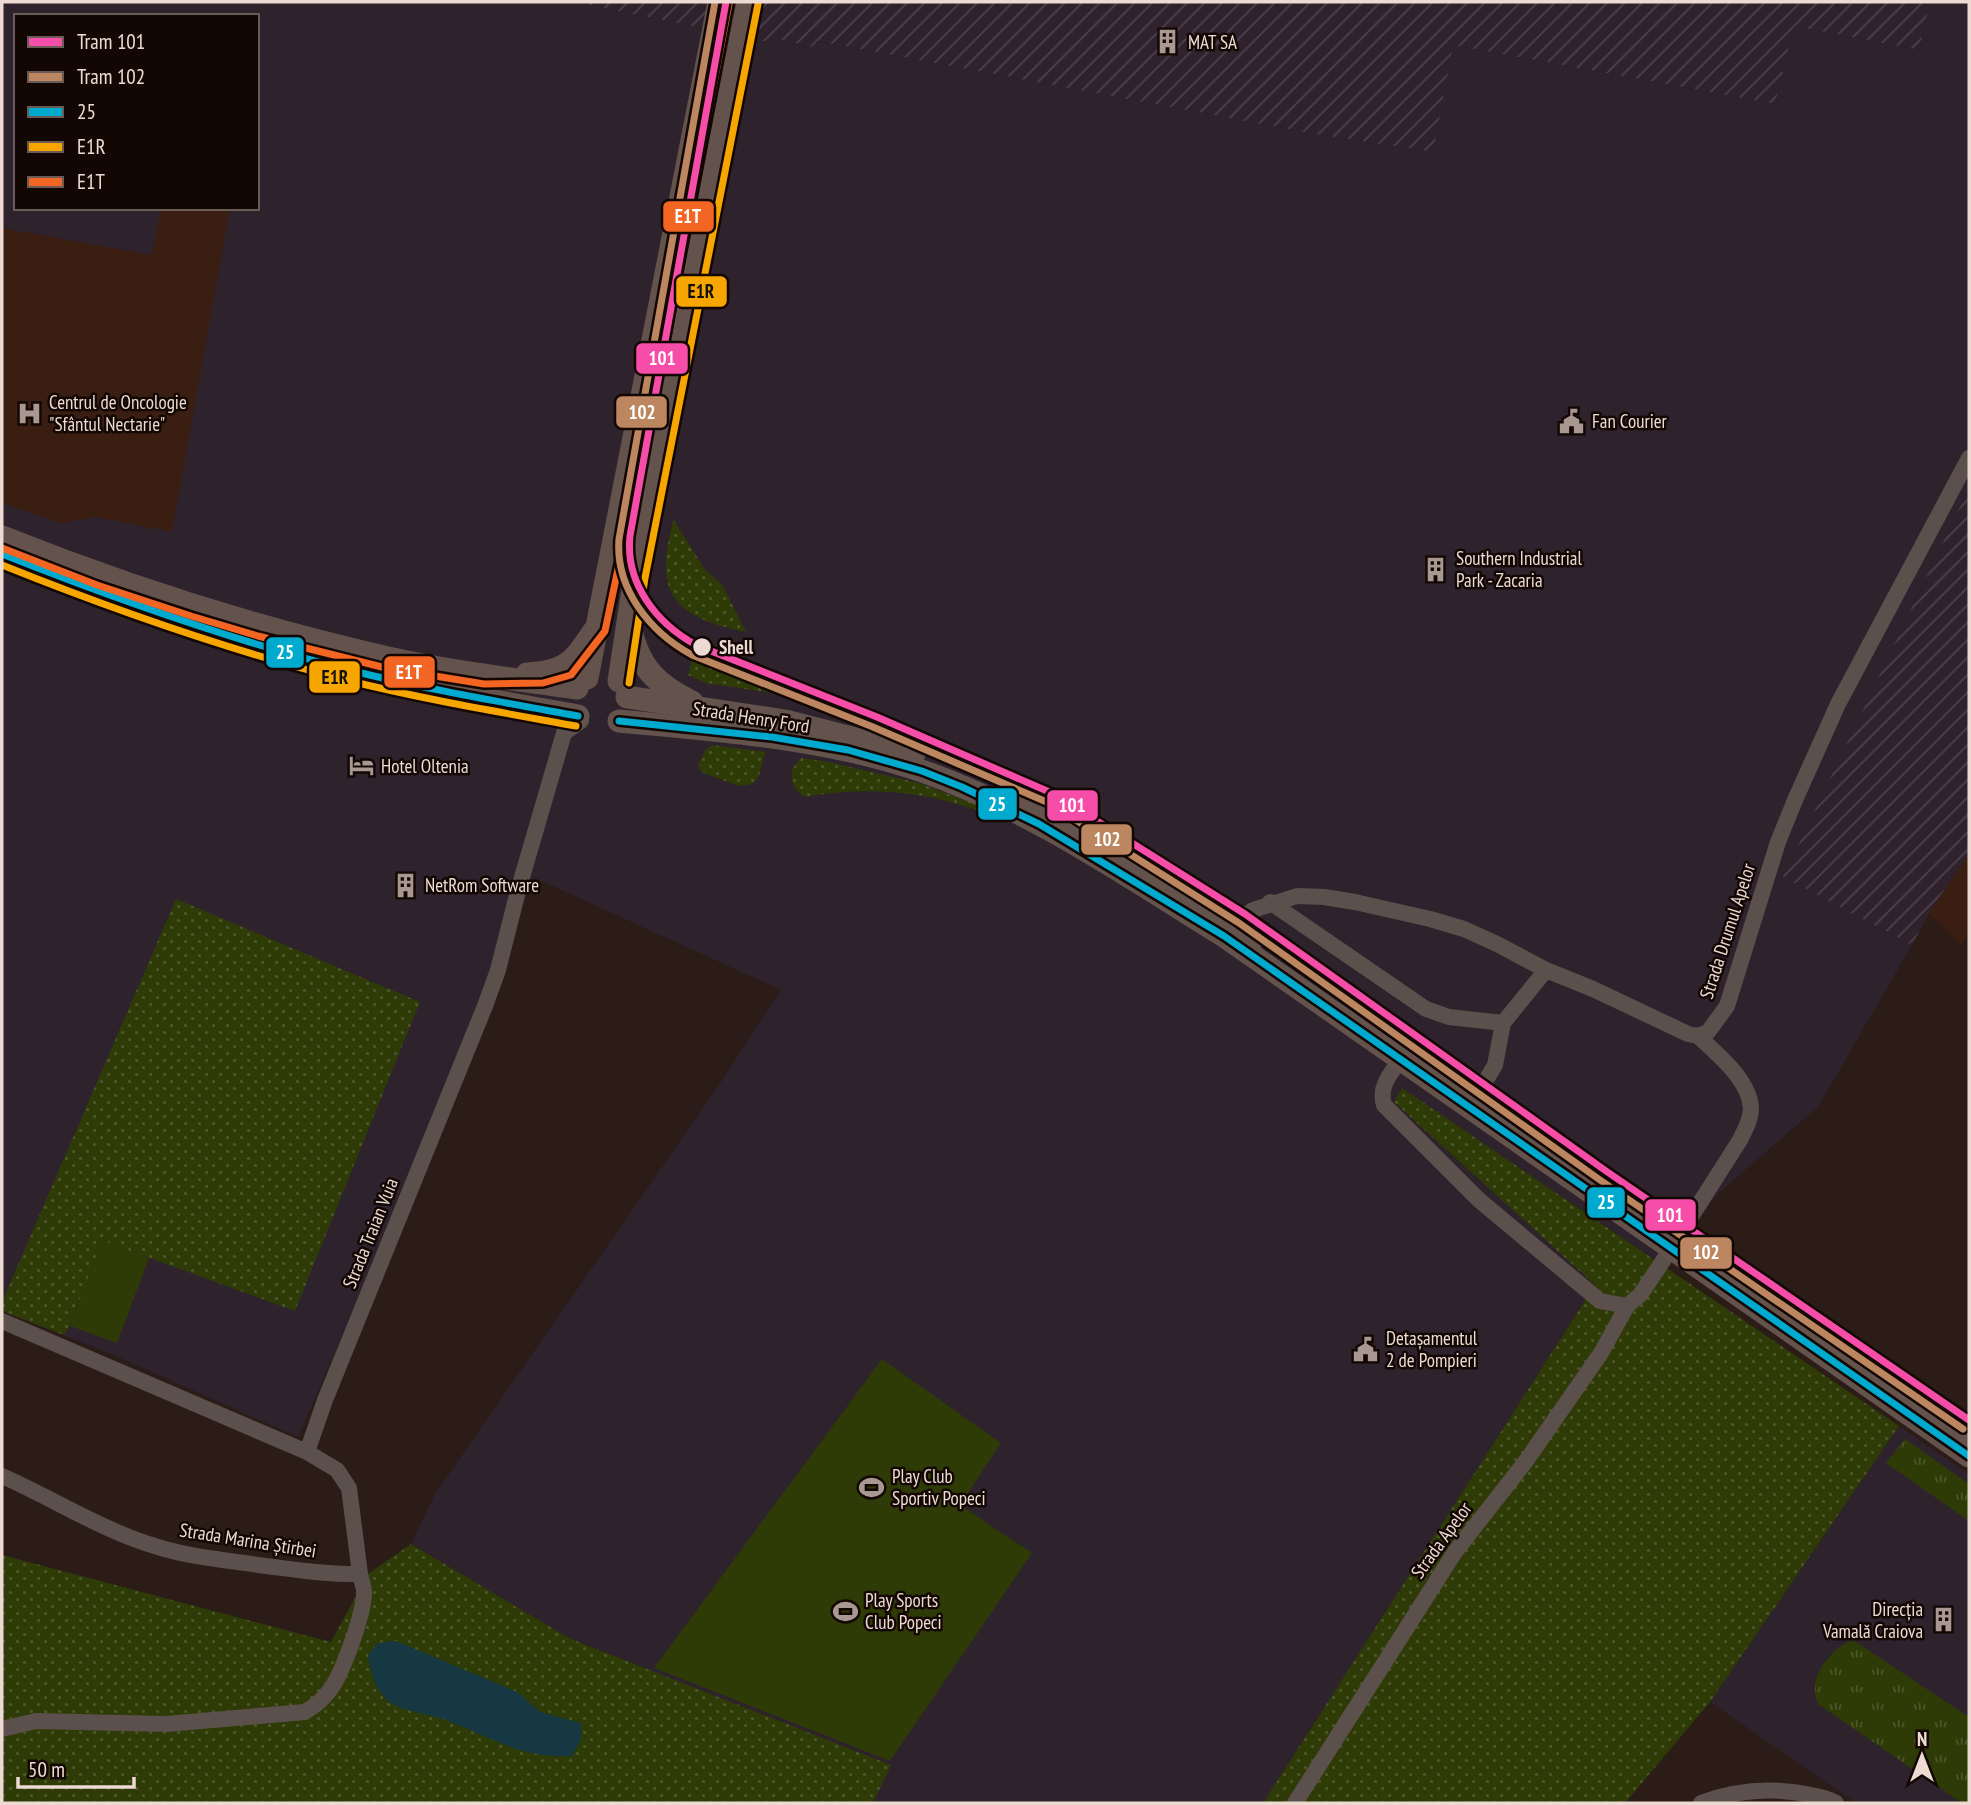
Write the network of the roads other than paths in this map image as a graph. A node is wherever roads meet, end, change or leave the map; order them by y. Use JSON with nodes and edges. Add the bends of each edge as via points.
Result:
{"nodes":[{"id":1,"x":719,"y":2,"type":"edge"},
{"id":2,"x":748,"y":2,"type":"edge"},
{"id":3,"x":1969,"y":458,"type":"edge"},
{"id":4,"x":2,"y":537,"type":"edge"},
{"id":5,"x":2,"y":555,"type":"edge"},
{"id":6,"x":628,"y":614,"type":"junction"},
{"id":7,"x":596,"y":629,"type":"junction"},
{"id":8,"x":485,"y":674,"type":"junction"},
{"id":9,"x":582,"y":683,"type":"junction"},
{"id":10,"x":623,"y":689,"type":"junction"},
{"id":11,"x":707,"y":709,"type":"junction"},
{"id":12,"x":579,"y":718,"type":"junction"},
{"id":13,"x":619,"y":721,"type":"junction"},
{"id":14,"x":1270,"y":902,"type":"junction"},
{"id":15,"x":1234,"y":924,"type":"junction"},
{"id":16,"x":1545,"y":970,"type":"junction"},
{"id":17,"x":1503,"y":1023,"type":"junction"},
{"id":18,"x":1698,"y":1036,"type":"junction"},
{"id":19,"x":1401,"y":1059,"type":"junction"},
{"id":20,"x":1478,"y":1094,"type":"junction"},
{"id":21,"x":1627,"y":1306,"type":"junction"},
{"id":22,"x":2,"y":1321,"type":"edge"},
{"id":23,"x":1969,"y":1436,"type":"edge"},
{"id":24,"x":307,"y":1452,"type":"junction"},
{"id":25,"x":1969,"y":1456,"type":"edge"},
{"id":26,"x":2,"y":1476,"type":"edge"},
{"id":27,"x":360,"y":1574,"type":"junction"},
{"id":28,"x":2,"y":1729,"type":"edge"},
{"id":29,"x":1295,"y":1803,"type":"edge"},
{"id":30,"x":1701,"y":1803,"type":"edge"},
{"id":31,"x":1836,"y":1803,"type":"edge"}],
"edges":[{"from":1,"to":7,"type":"main road"},
{"from":2,"to":6,"type":"main road"},
{"from":3,"to":18,"type":"street","name":"Strada Drumul Apelor","via":[[1838,704],[1778,842],[1727,1006],[1708,1032]]},
{"from":4,"to":8,"type":"main road","via":[[101,575],[261,626],[389,658]]},
{"from":5,"to":12,"type":"main road","via":[[150,611],[272,649]]},
{"from":6,"to":10,"type":"main road"},
{"from":6,"to":11,"type":"main road","via":[[635,647],[648,671],[669,690]]},
{"from":7,"to":8,"type":"main road","via":[[564,667],[542,673]]},
{"from":7,"to":9,"type":"main road"},
{"from":8,"to":9,"type":"main road"},
{"from":9,"to":10,"type":"main road","via":[[604,675]]},
{"from":9,"to":12,"type":"main road","via":[[574,707]]},
{"from":10,"to":11,"type":"main road","name":"Strada Henry Ford"},
{"from":10,"to":13,"type":"main road","via":[[624,715]]},
{"from":11,"to":15,"type":"main road","name":"Strada Henry Ford","via":[[851,736],[927,757],[988,781],[1078,827]]},
{"from":12,"to":13,"type":"main road","via":[[598,729]]},
{"from":12,"to":24,"type":"street","name":"Strada Traian Vuia","via":[[564,733],[489,994]]},
{"from":13,"to":19,"type":"main road","name":"Strada Henry Ford","via":[[804,741],[920,771],[972,791],[1115,869],[1224,936]]},
{"from":14,"to":15,"type":"street"},
{"from":14,"to":16,"type":"street","via":[[1324,897],[1430,919],[1464,929]]},
{"from":14,"to":17,"type":"street","via":[[1426,1009],[1450,1017]]},
{"from":15,"to":20,"type":"main road","name":"Strada Henry Ford"},
{"from":16,"to":17,"type":"street"},
{"from":16,"to":18,"type":"street"},
{"from":17,"to":20,"type":"street","via":[[1494,1065]]},
{"from":18,"to":21,"type":"street","name":"Strada Apelor","via":[[1740,1081],[1751,1108],[1749,1122],[1660,1267]]},
{"from":19,"to":21,"type":"street","via":[[1384,1084],[1384,1105],[1479,1200],[1600,1301]]},
{"from":19,"to":25,"type":"main road","name":"Strada Henry Ford"},
{"from":20,"to":23,"type":"main road","name":"Strada Henry Ford"},
{"from":21,"to":29,"type":"street","name":"Strada Apelor","via":[[1601,1353],[1526,1461],[1449,1561]]},
{"from":22,"to":24,"type":"street"},
{"from":24,"to":27,"type":"street","via":[[337,1470],[349,1488]]},
{"from":26,"to":27,"type":"street","name":"Strada Marina Știrbei","via":[[158,1547],[214,1559],[335,1575]]},
{"from":27,"to":28,"type":"street","via":[[362,1606],[347,1658],[332,1688],[305,1712],[166,1724],[36,1721]]},
{"from":30,"to":31,"type":"street","via":[[1760,1790],[1795,1791]]}]}
